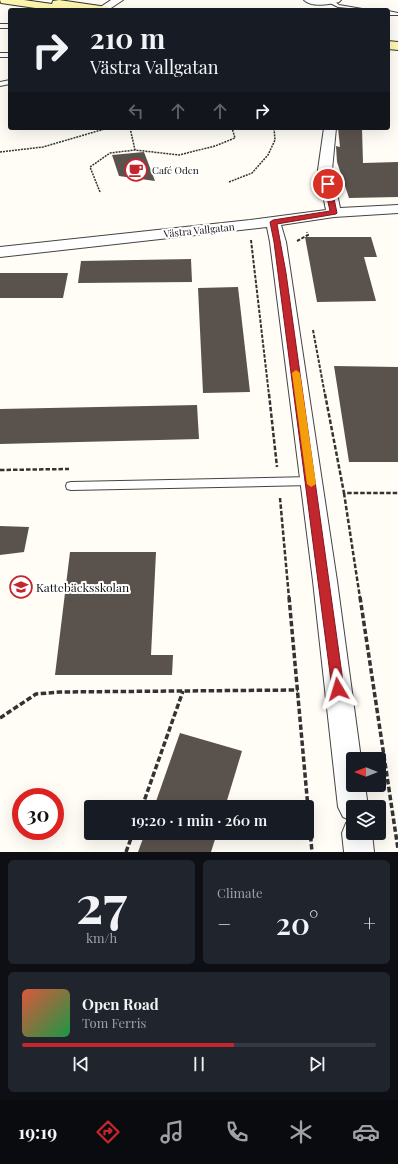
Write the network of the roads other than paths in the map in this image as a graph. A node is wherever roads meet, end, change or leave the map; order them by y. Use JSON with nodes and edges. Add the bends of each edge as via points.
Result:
{"nodes":[{"id":1,"x":1,"y":0,"type":"edge"},
{"id":2,"x":37,"y":0,"type":"edge"},
{"id":3,"x":118,"y":0,"type":"edge"},
{"id":4,"x":309,"y":0,"type":"edge"},
{"id":5,"x":334,"y":1,"type":"edge"},
{"id":6,"x":58,"y":8,"type":"edge"},
{"id":7,"x":90,"y":8,"type":"edge"},
{"id":8,"x":106,"y":8,"type":"edge"},
{"id":9,"x":352,"y":8,"type":"edge"},
{"id":10,"x":390,"y":13,"type":"edge"},
{"id":11,"x":397,"y":14,"type":"dead end"},
{"id":12,"x":330,"y":130,"type":"edge"},
{"id":13,"x":398,"y":209,"type":"edge"},
{"id":14,"x":334,"y":213,"type":"junction"},
{"id":15,"x":273,"y":222,"type":"junction"},
{"id":16,"x":0,"y":252,"type":"edge"},
{"id":17,"x":311,"y":481,"type":"junction"},
{"id":18,"x":71,"y":486,"type":"dead end"},
{"id":19,"x":352,"y":800,"type":"edge"},
{"id":20,"x":358,"y":840,"type":"edge"},
{"id":21,"x":359,"y":852,"type":"edge"}],
"edges":[{"from":1,"to":6,"type":"main road"},
{"from":2,"to":7,"type":"main road"},
{"from":3,"to":8,"type":"street"},
{"from":4,"to":5,"type":"street"},
{"from":5,"to":9,"type":"lane","via":[[338,6]]},
{"from":10,"to":11,"type":"lane"},
{"from":12,"to":14,"type":"street","via":[[325,170]]},
{"from":13,"to":14,"type":"street","name":"Västra Vallgatan"},
{"from":14,"to":15,"type":"street","name":"Västra Vallgatan"},
{"from":15,"to":16,"type":"street","name":"Västra Vallgatan"},
{"from":15,"to":17,"type":"street","via":[[278,242]]},
{"from":17,"to":18,"type":"lane"},
{"from":17,"to":19,"type":"street"},
{"from":20,"to":21,"type":"street"}]}
